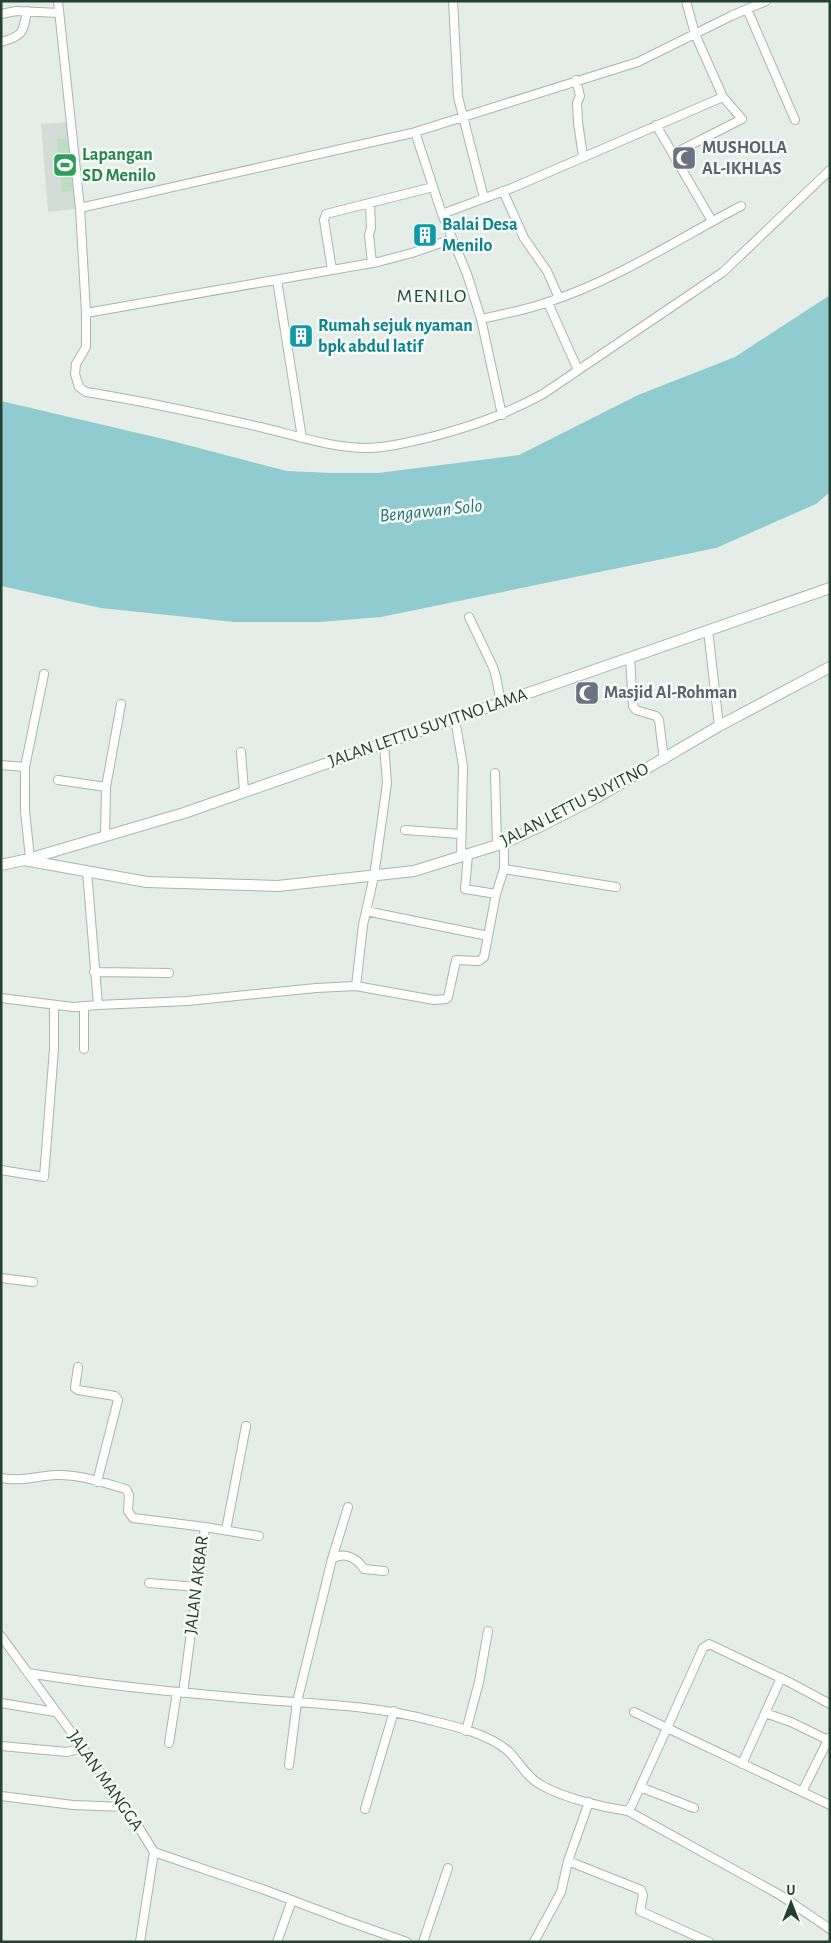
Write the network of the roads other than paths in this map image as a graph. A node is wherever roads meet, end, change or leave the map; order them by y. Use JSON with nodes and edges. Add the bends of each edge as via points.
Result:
{"nodes":[{"id":1,"x":58,"y":1,"type":"edge"},
{"id":2,"x":453,"y":1,"type":"edge"},
{"id":3,"x":686,"y":1,"type":"edge"},
{"id":4,"x":766,"y":1,"type":"edge"},
{"id":5,"x":747,"y":9,"type":"junction"},
{"id":6,"x":27,"y":11,"type":"junction"},
{"id":7,"x":60,"y":13,"type":"junction"},
{"id":8,"x":1,"y":14,"type":"edge"},
{"id":9,"x":695,"y":34,"type":"junction"},
{"id":10,"x":1,"y":42,"type":"edge"},
{"id":11,"x":576,"y":80,"type":"junction"},
{"id":12,"x":723,"y":96,"type":"junction"},
{"id":13,"x":462,"y":116,"type":"junction"},
{"id":14,"x":795,"y":120,"type":"dead end"},
{"id":15,"x":656,"y":125,"type":"junction"},
{"id":16,"x":415,"y":132,"type":"junction"},
{"id":17,"x":673,"y":154,"type":"junction"},
{"id":18,"x":583,"y":156,"type":"junction"},
{"id":19,"x":830,"y":170,"type":"edge"},
{"id":20,"x":433,"y":187,"type":"junction"},
{"id":21,"x":503,"y":191,"type":"junction"},
{"id":22,"x":484,"y":198,"type":"junction"},
{"id":23,"x":370,"y":203,"type":"junction"},
{"id":24,"x":741,"y":206,"type":"dead end"},
{"id":25,"x":80,"y":208,"type":"junction"},
{"id":26,"x":442,"y":214,"type":"junction"},
{"id":27,"x":712,"y":221,"type":"junction"},
{"id":28,"x":452,"y":239,"type":"junction"},
{"id":29,"x":372,"y":263,"type":"junction"},
{"id":30,"x":332,"y":270,"type":"junction"},
{"id":31,"x":277,"y":280,"type":"junction"},
{"id":32,"x":559,"y":298,"type":"junction"},
{"id":33,"x":548,"y":303,"type":"junction"},
{"id":34,"x":86,"y":313,"type":"junction"},
{"id":35,"x":481,"y":319,"type":"junction"},
{"id":36,"x":578,"y":370,"type":"junction"},
{"id":37,"x":502,"y":415,"type":"junction"},
{"id":38,"x":302,"y":438,"type":"junction"},
{"id":39,"x":830,"y":588,"type":"edge"},
{"id":40,"x":469,"y":617,"type":"dead end"},
{"id":41,"x":708,"y":630,"type":"junction"},
{"id":42,"x":630,"y":658,"type":"junction"},
{"id":43,"x":830,"y":667,"type":"edge"},
{"id":44,"x":44,"y":674,"type":"dead end"},
{"id":45,"x":500,"y":703,"type":"junction"},
{"id":46,"x":121,"y":704,"type":"dead end"},
{"id":47,"x":455,"y":719,"type":"junction"},
{"id":48,"x":719,"y":726,"type":"junction"},
{"id":49,"x":384,"y":744,"type":"junction"},
{"id":50,"x":240,"y":752,"type":"dead end"},
{"id":51,"x":664,"y":760,"type":"junction"},
{"id":52,"x":1,"y":765,"type":"edge"},
{"id":53,"x":25,"y":767,"type":"junction"},
{"id":54,"x":495,"y":773,"type":"dead end"},
{"id":55,"x":58,"y":780,"type":"dead end"},
{"id":56,"x":106,"y":787,"type":"junction"},
{"id":57,"x":244,"y":791,"type":"junction"},
{"id":58,"x":405,"y":830,"type":"dead end"},
{"id":59,"x":461,"y":834,"type":"junction"},
{"id":60,"x":105,"y":836,"type":"junction"},
{"id":61,"x":500,"y":844,"type":"junction"},
{"id":62,"x":63,"y":848,"type":"junction"},
{"id":63,"x":465,"y":856,"type":"junction"},
{"id":64,"x":27,"y":859,"type":"junction"},
{"id":65,"x":1,"y":865,"type":"edge"},
{"id":66,"x":63,"y":867,"type":"junction"},
{"id":67,"x":504,"y":869,"type":"junction"},
{"id":68,"x":87,"y":872,"type":"junction"},
{"id":69,"x":374,"y":876,"type":"junction"},
{"id":70,"x":616,"y":887,"type":"dead end"},
{"id":71,"x":496,"y":894,"type":"junction"},
{"id":72,"x":366,"y":911,"type":"junction"},
{"id":73,"x":488,"y":936,"type":"junction"},
{"id":74,"x":94,"y":972,"type":"junction"},
{"id":75,"x":169,"y":973,"type":"dead end"},
{"id":76,"x":356,"y":986,"type":"junction"},
{"id":77,"x":1,"y":998,"type":"edge"},
{"id":78,"x":98,"y":1004,"type":"junction"},
{"id":79,"x":54,"y":1006,"type":"junction"},
{"id":80,"x":84,"y":1007,"type":"junction"},
{"id":81,"x":84,"y":1049,"type":"dead end"},
{"id":82,"x":1,"y":1170,"type":"edge"},
{"id":83,"x":1,"y":1278,"type":"edge"},
{"id":84,"x":32,"y":1282,"type":"dead end"},
{"id":85,"x":78,"y":1367,"type":"dead end"},
{"id":86,"x":246,"y":1426,"type":"dead end"},
{"id":87,"x":1,"y":1478,"type":"edge"},
{"id":88,"x":97,"y":1482,"type":"junction"},
{"id":89,"x":348,"y":1507,"type":"dead end"},
{"id":90,"x":205,"y":1527,"type":"junction"},
{"id":91,"x":226,"y":1530,"type":"junction"},
{"id":92,"x":259,"y":1536,"type":"dead end"},
{"id":93,"x":332,"y":1559,"type":"junction"},
{"id":94,"x":384,"y":1572,"type":"dead end"},
{"id":95,"x":149,"y":1583,"type":"dead end"},
{"id":96,"x":197,"y":1587,"type":"junction"},
{"id":97,"x":488,"y":1631,"type":"dead end"},
{"id":98,"x":1,"y":1636,"type":"edge"},
{"id":99,"x":28,"y":1673,"type":"junction"},
{"id":100,"x":780,"y":1678,"type":"junction"},
{"id":101,"x":180,"y":1692,"type":"junction"},
{"id":102,"x":297,"y":1702,"type":"junction"},
{"id":103,"x":1,"y":1703,"type":"edge"},
{"id":104,"x":830,"y":1704,"type":"edge"},
{"id":105,"x":394,"y":1711,"type":"junction"},
{"id":106,"x":55,"y":1712,"type":"junction"},
{"id":107,"x":634,"y":1712,"type":"dead end"},
{"id":108,"x":765,"y":1713,"type":"junction"},
{"id":109,"x":667,"y":1728,"type":"junction"},
{"id":110,"x":466,"y":1731,"type":"junction"},
{"id":111,"x":829,"y":1738,"type":"edge"},
{"id":112,"x":169,"y":1742,"type":"dead end"},
{"id":113,"x":1,"y":1746,"type":"edge"},
{"id":114,"x":83,"y":1748,"type":"junction"},
{"id":115,"x":742,"y":1764,"type":"junction"},
{"id":116,"x":289,"y":1765,"type":"dead end"},
{"id":117,"x":640,"y":1786,"type":"junction"},
{"id":118,"x":802,"y":1792,"type":"junction"},
{"id":119,"x":1,"y":1796,"type":"edge"},
{"id":120,"x":589,"y":1802,"type":"junction"},
{"id":121,"x":830,"y":1805,"type":"edge"},
{"id":122,"x":126,"y":1807,"type":"junction"},
{"id":123,"x":694,"y":1808,"type":"dead end"},
{"id":124,"x":366,"y":1810,"type":"dead end"},
{"id":125,"x":628,"y":1810,"type":"junction"},
{"id":126,"x":154,"y":1852,"type":"junction"},
{"id":127,"x":568,"y":1861,"type":"junction"},
{"id":128,"x":448,"y":1868,"type":"dead end"},
{"id":129,"x":292,"y":1900,"type":"junction"},
{"id":130,"x":830,"y":1929,"type":"edge"},
{"id":131,"x":705,"y":1941,"type":"edge"},
{"id":132,"x":140,"y":1942,"type":"edge"},
{"id":133,"x":278,"y":1942,"type":"edge"},
{"id":134,"x":407,"y":1942,"type":"edge"},
{"id":135,"x":423,"y":1942,"type":"edge"},
{"id":136,"x":534,"y":1942,"type":"edge"}],
"edges":[{"from":1,"to":7,"type":"street"},
{"from":2,"to":13,"type":"street","via":[[458,97]]},
{"from":3,"to":9,"type":"street"},
{"from":4,"to":5,"type":"street"},
{"from":5,"to":9,"type":"street"},
{"from":5,"to":14,"type":"street"},
{"from":6,"to":7,"type":"street"},
{"from":6,"to":8,"type":"street"},
{"from":6,"to":10,"type":"street","via":[[20,35]]},
{"from":7,"to":25,"type":"street"},
{"from":9,"to":11,"type":"street","via":[[638,62]]},
{"from":9,"to":12,"type":"street"},
{"from":11,"to":13,"type":"street"},
{"from":11,"to":18,"type":"street","via":[[580,96],[577,103]]},
{"from":12,"to":15,"type":"street"},
{"from":12,"to":17,"type":"street","via":[[742,119]]},
{"from":13,"to":16,"type":"street"},
{"from":13,"to":22,"type":"street"},
{"from":15,"to":17,"type":"street"},
{"from":15,"to":18,"type":"street"},
{"from":16,"to":20,"type":"street"},
{"from":16,"to":25,"type":"street"},
{"from":17,"to":27,"type":"street"},
{"from":18,"to":21,"type":"street"},
{"from":19,"to":36,"type":"street","via":[[723,272]]},
{"from":20,"to":23,"type":"street"},
{"from":20,"to":26,"type":"street"},
{"from":21,"to":22,"type":"street"},
{"from":21,"to":32,"type":"street","via":[[524,238],[547,271]]},
{"from":22,"to":26,"type":"street"},
{"from":23,"to":29,"type":"street"},
{"from":23,"to":30,"type":"street","via":[[324,216]]},
{"from":24,"to":27,"type":"street"},
{"from":25,"to":34,"type":"street"},
{"from":26,"to":28,"type":"street"},
{"from":27,"to":32,"type":"street","via":[[615,274]]},
{"from":28,"to":29,"type":"street"},
{"from":28,"to":35,"type":"street"},
{"from":29,"to":30,"type":"street"},
{"from":30,"to":31,"type":"street"},
{"from":31,"to":34,"type":"street"},
{"from":31,"to":38,"type":"street"},
{"from":32,"to":33,"type":"street"},
{"from":33,"to":35,"type":"street"},
{"from":33,"to":36,"type":"street"},
{"from":34,"to":38,"type":"street","via":[[86,347],[76,364],[75,374],[79,387],[86,392],[151,402]]},
{"from":35,"to":37,"type":"street"},
{"from":36,"to":37,"type":"street","via":[[543,394]]},
{"from":37,"to":38,"type":"street","via":[[382,448]]},
{"from":39,"to":41,"type":"main road","name":"JALAN LETTU SUYITNO LAMA"},
{"from":40,"to":45,"type":"street","via":[[495,672]]},
{"from":41,"to":42,"type":"main road","name":"JALAN LETTU SUYITNO LAMA"},
{"from":41,"to":48,"type":"street"},
{"from":42,"to":45,"type":"main road","name":"JALAN LETTU SUYITNO LAMA"},
{"from":42,"to":51,"type":"street","via":[[633,706],[659,720]]},
{"from":43,"to":48,"type":"main road","name":"JALAN LETTU SUYITNO"},
{"from":44,"to":53,"type":"street"},
{"from":45,"to":47,"type":"main road","name":"JALAN LETTU SUYITNO LAMA"},
{"from":46,"to":56,"type":"street"},
{"from":47,"to":49,"type":"main road","name":"JALAN LETTU SUYITNO LAMA"},
{"from":47,"to":59,"type":"street","via":[[463,766]]},
{"from":48,"to":51,"type":"main road","name":"JALAN LETTU SUYITNO"},
{"from":49,"to":57,"type":"main road","name":"JALAN LETTU SUYITNO LAMA"},
{"from":49,"to":69,"type":"street","via":[[386,784]]},
{"from":50,"to":57,"type":"street"},
{"from":51,"to":61,"type":"main road","name":"JALAN LETTU SUYITNO","via":[[539,828]]},
{"from":52,"to":53,"type":"street"},
{"from":53,"to":64,"type":"street"},
{"from":54,"to":61,"type":"street"},
{"from":55,"to":56,"type":"street"},
{"from":56,"to":60,"type":"street"},
{"from":57,"to":60,"type":"main road","name":"JALAN LETTU SUYITNO LAMA"},
{"from":58,"to":59,"type":"street"},
{"from":59,"to":63,"type":"street"},
{"from":60,"to":62,"type":"main road","name":"JALAN LETTU SUYITNO LAMA"},
{"from":61,"to":63,"type":"main road","name":"JALAN LETTU SUYITNO"},
{"from":61,"to":67,"type":"street"},
{"from":62,"to":64,"type":"main road","name":"JALAN LETTU SUYITNO LAMA"},
{"from":62,"to":66,"type":"main road","via":[[54,855]]},
{"from":63,"to":69,"type":"main road","name":"JALAN LETTU SUYITNO","via":[[414,870]]},
{"from":63,"to":71,"type":"street","via":[[465,889]]},
{"from":64,"to":65,"type":"main road","name":"JALAN LETTU SUYITNO"},
{"from":64,"to":66,"type":"main road","name":"JALAN LETTU SUYITNO"},
{"from":66,"to":68,"type":"main road","name":"JALAN LETTU SUYITNO"},
{"from":67,"to":70,"type":"street"},
{"from":67,"to":71,"type":"street"},
{"from":68,"to":69,"type":"main road","name":"JALAN LETTU SUYITNO","via":[[147,882],[278,886]]},
{"from":68,"to":74,"type":"street"},
{"from":69,"to":72,"type":"street"},
{"from":71,"to":73,"type":"street"},
{"from":72,"to":73,"type":"street"},
{"from":72,"to":76,"type":"street"},
{"from":73,"to":76,"type":"street","via":[[482,960],[456,960],[446,999],[434,1000]]},
{"from":74,"to":75,"type":"street"},
{"from":74,"to":78,"type":"street"},
{"from":76,"to":78,"type":"street","via":[[186,1001]]},
{"from":77,"to":79,"type":"street"},
{"from":78,"to":80,"type":"street"},
{"from":79,"to":80,"type":"street"},
{"from":79,"to":82,"type":"street","via":[[53,1068],[44,1177]]},
{"from":80,"to":81,"type":"street"},
{"from":83,"to":84,"type":"street"},
{"from":85,"to":88,"type":"street","via":[[75,1388],[115,1396],[118,1400]]},
{"from":86,"to":91,"type":"street"},
{"from":87,"to":88,"type":"street","name":"JALAN AKBAR","via":[[24,1480],[57,1475]]},
{"from":88,"to":90,"type":"street","name":"JALAN AKBAR","via":[[126,1489],[128,1511],[133,1518]]},
{"from":89,"to":93,"type":"street"},
{"from":90,"to":91,"type":"street"},
{"from":90,"to":96,"type":"street","name":"JALAN AKBAR"},
{"from":91,"to":92,"type":"street"},
{"from":93,"to":94,"type":"street","via":[[349,1556],[364,1569]]},
{"from":93,"to":102,"type":"street"},
{"from":95,"to":96,"type":"street"},
{"from":96,"to":101,"type":"street","name":"JALAN AKBAR"},
{"from":97,"to":110,"type":"street"},
{"from":98,"to":99,"type":"street","name":"JALAN MANGGA"},
{"from":99,"to":101,"type":"street"},
{"from":99,"to":106,"type":"street","name":"JALAN MANGGA"},
{"from":100,"to":104,"type":"street"},
{"from":100,"to":108,"type":"street"},
{"from":100,"to":109,"type":"street","via":[[715,1646],[706,1645]]},
{"from":101,"to":102,"type":"street"},
{"from":101,"to":112,"type":"street","name":"JALAN AKBAR"},
{"from":102,"to":105,"type":"street"},
{"from":102,"to":116,"type":"street"},
{"from":103,"to":106,"type":"street"},
{"from":105,"to":110,"type":"street"},
{"from":105,"to":124,"type":"street"},
{"from":106,"to":114,"type":"street","name":"JALAN MANGGA"},
{"from":107,"to":109,"type":"street"},
{"from":108,"to":111,"type":"street"},
{"from":108,"to":115,"type":"street"},
{"from":109,"to":115,"type":"street"},
{"from":109,"to":117,"type":"street"},
{"from":110,"to":120,"type":"street","via":[[507,1751],[540,1785]]},
{"from":111,"to":118,"type":"street"},
{"from":113,"to":114,"type":"street","via":[[67,1752]]},
{"from":114,"to":122,"type":"street","name":"JALAN MANGGA"},
{"from":115,"to":118,"type":"street"},
{"from":117,"to":123,"type":"street"},
{"from":117,"to":125,"type":"street"},
{"from":118,"to":121,"type":"street"},
{"from":119,"to":122,"type":"street","via":[[73,1805]]},
{"from":120,"to":125,"type":"street"},
{"from":120,"to":127,"type":"street"},
{"from":122,"to":126,"type":"street","name":"JALAN MANGGA"},
{"from":125,"to":130,"type":"street","via":[[780,1895]]},
{"from":126,"to":129,"type":"street"},
{"from":126,"to":132,"type":"street"},
{"from":127,"to":131,"type":"street","via":[[641,1890],[640,1911]]},
{"from":127,"to":136,"type":"street","via":[[561,1892]]},
{"from":128,"to":135,"type":"street"},
{"from":129,"to":133,"type":"street"},
{"from":129,"to":134,"type":"street"}]}
